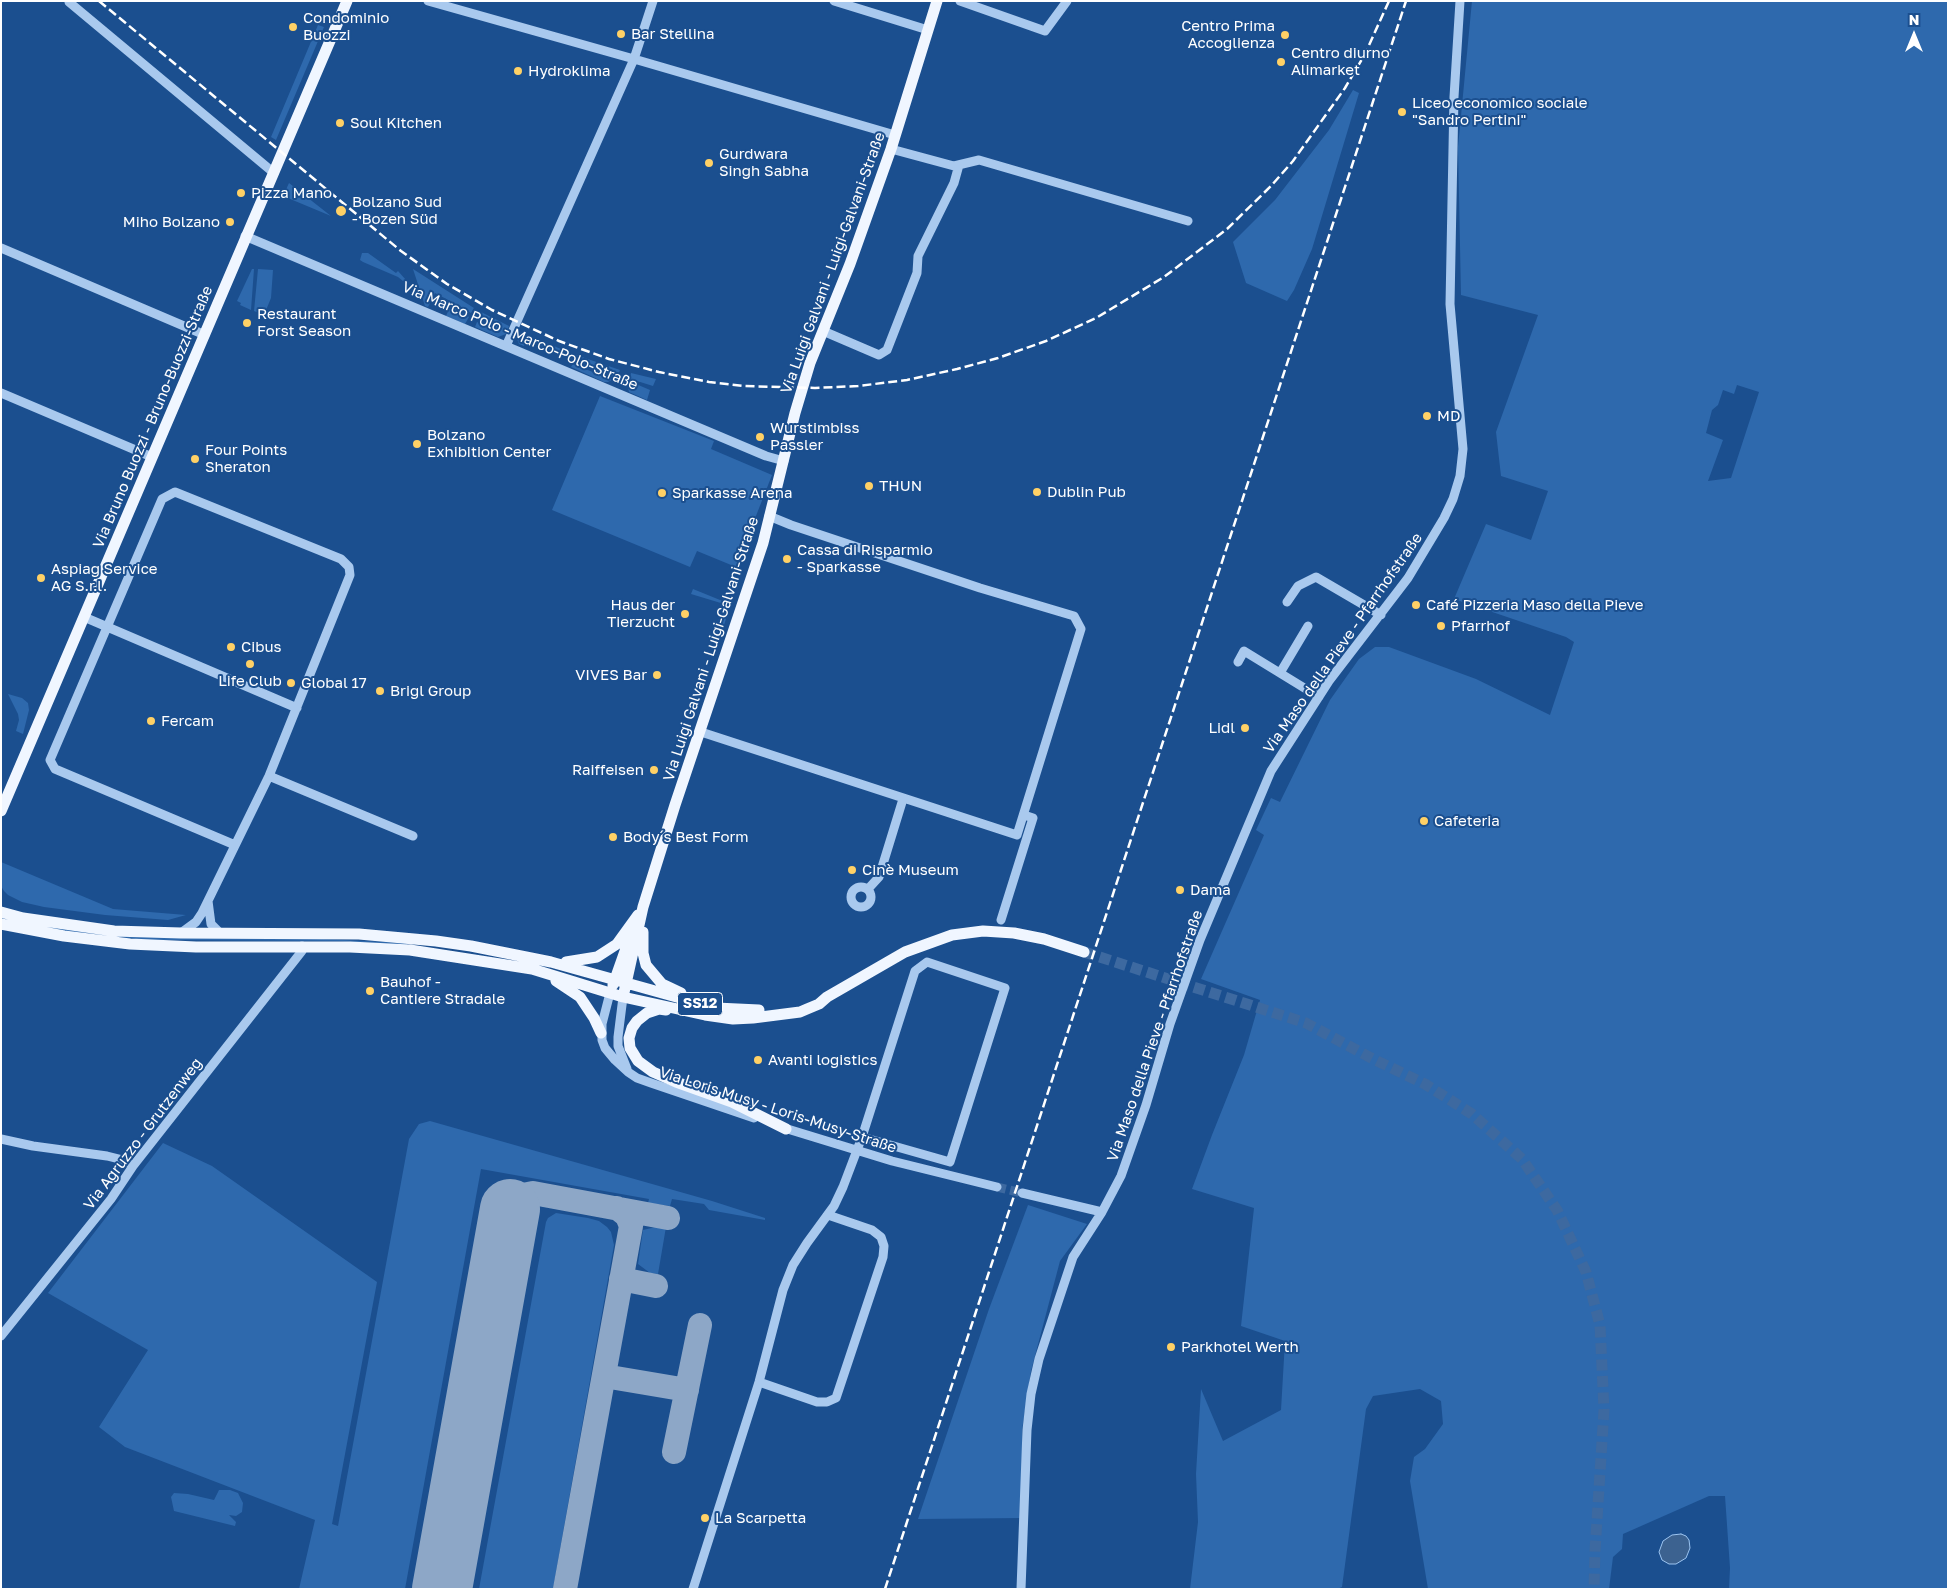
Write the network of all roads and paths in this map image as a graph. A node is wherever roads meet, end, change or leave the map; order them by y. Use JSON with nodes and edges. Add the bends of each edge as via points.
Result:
{"nodes":[{"id":1,"x":347,"y":1,"type":"edge"},
{"id":2,"x":428,"y":1,"type":"edge"},
{"id":3,"x":653,"y":1,"type":"edge"},
{"id":4,"x":834,"y":1,"type":"edge"},
{"id":5,"x":937,"y":1,"type":"edge"},
{"id":6,"x":960,"y":1,"type":"edge"},
{"id":7,"x":1067,"y":1,"type":"edge"},
{"id":8,"x":1460,"y":1,"type":"edge"},
{"id":9,"x":69,"y":2,"type":"edge"},
{"id":10,"x":928,"y":30,"type":"junction"},
{"id":11,"x":634,"y":59,"type":"junction"},
{"id":12,"x":895,"y":135,"type":"junction"},
{"id":13,"x":891,"y":149,"type":"junction"},
{"id":14,"x":959,"y":164,"type":"junction"},
{"id":15,"x":274,"y":173,"type":"junction"},
{"id":16,"x":1188,"y":222,"type":"dead end"},
{"id":17,"x":245,"y":236,"type":"junction"},
{"id":18,"x":1,"y":248,"type":"edge"},
{"id":19,"x":823,"y":331,"type":"junction"},
{"id":20,"x":204,"y":335,"type":"junction"},
{"id":21,"x":506,"y":346,"type":"junction"},
{"id":22,"x":1,"y":392,"type":"edge"},
{"id":23,"x":152,"y":457,"type":"junction"},
{"id":24,"x":784,"y":461,"type":"junction"},
{"id":25,"x":769,"y":516,"type":"junction"},
{"id":26,"x":1287,"y":602,"type":"dead end"},
{"id":27,"x":1381,"y":615,"type":"junction"},
{"id":28,"x":84,"y":618,"type":"junction"},
{"id":29,"x":1308,"y":626,"type":"dead end"},
{"id":30,"x":107,"y":628,"type":"junction"},
{"id":31,"x":1238,"y":662,"type":"dead end"},
{"id":32,"x":1280,"y":672,"type":"junction"},
{"id":33,"x":1319,"y":697,"type":"junction"},
{"id":34,"x":297,"y":708,"type":"junction"},
{"id":35,"x":701,"y":732,"type":"junction"},
{"id":36,"x":268,"y":776,"type":"junction"},
{"id":37,"x":903,"y":799,"type":"junction"},
{"id":38,"x":1,"y":811,"type":"edge"},
{"id":39,"x":1024,"y":815,"type":"junction"},
{"id":40,"x":413,"y":836,"type":"dead end"},
{"id":41,"x":235,"y":845,"type":"junction"},
{"id":42,"x":868,"y":889,"type":"dead end"},
{"id":43,"x":208,"y":901,"type":"junction"},
{"id":44,"x":1,"y":906,"type":"edge"},
{"id":45,"x":643,"y":907,"type":"junction"},
{"id":46,"x":1,"y":912,"type":"edge"},
{"id":47,"x":1001,"y":920,"type":"dead end"},
{"id":48,"x":56,"y":923,"type":"junction"},
{"id":49,"x":1,"y":924,"type":"edge"},
{"id":50,"x":181,"y":933,"type":"junction"},
{"id":51,"x":220,"y":933,"type":"junction"},
{"id":52,"x":302,"y":946,"type":"junction"},
{"id":53,"x":1084,"y":952,"type":"tunnel mouth"},
{"id":54,"x":551,"y":962,"type":"junction"},
{"id":55,"x":537,"y":970,"type":"junction"},
{"id":56,"x":620,"y":981,"type":"junction"},
{"id":57,"x":610,"y":993,"type":"junction"},
{"id":58,"x":623,"y":997,"type":"junction"},
{"id":59,"x":827,"y":997,"type":"junction"},
{"id":60,"x":776,"y":1009,"type":"junction"},
{"id":61,"x":705,"y":1016,"type":"junction"},
{"id":62,"x":601,"y":1033,"type":"junction"},
{"id":63,"x":628,"y":1072,"type":"junction"},
{"id":64,"x":786,"y":1129,"type":"junction"},
{"id":65,"x":862,"y":1137,"type":"junction"},
{"id":66,"x":1,"y":1139,"type":"edge"},
{"id":67,"x":857,"y":1151,"type":"junction"},
{"id":68,"x":133,"y":1166,"type":"junction"},
{"id":69,"x":997,"y":1187,"type":"tunnel mouth"},
{"id":70,"x":1022,"y":1193,"type":"tunnel mouth"},
{"id":71,"x":1102,"y":1212,"type":"junction"},
{"id":72,"x":828,"y":1215,"type":"junction"},
{"id":73,"x":1,"y":1336,"type":"edge"},
{"id":74,"x":759,"y":1382,"type":"junction"},
{"id":75,"x":693,"y":1589,"type":"edge"},
{"id":76,"x":1021,"y":1589,"type":"edge"}],
"edges":[{"from":1,"to":15,"type":"main road","name":"Via Bruno Buozzi - Bruno-Buozzi-Straße"},
{"from":2,"to":11,"type":"street"},
{"from":3,"to":11,"type":"street"},
{"from":4,"to":10,"type":"street"},
{"from":5,"to":10,"type":"main road","name":"Via Luigi Galvani - Luigi-Galvani-Straße"},
{"from":6,"to":7,"type":"street","via":[[1045,31]]},
{"from":8,"to":27,"type":"street","name":"Via Maso della Pieve - Pfarrhofstraße","via":[[1454,97],[1450,304],[1463,457],[1453,499],[1444,518]]},
{"from":9,"to":15,"type":"street"},
{"from":10,"to":12,"type":"main road","name":"Via Luigi Galvani - Luigi-Galvani-Straße"},
{"from":11,"to":12,"type":"street"},
{"from":11,"to":21,"type":"street"},
{"from":12,"to":13,"type":"main road","name":"Via Luigi Galvani - Luigi-Galvani-Straße"},
{"from":13,"to":14,"type":"street","via":[[954,166]]},
{"from":13,"to":19,"type":"main road","name":"Via Luigi Galvani - Luigi-Galvani-Straße"},
{"from":14,"to":16,"type":"street","via":[[979,160]]},
{"from":14,"to":19,"type":"street","via":[[954,183],[918,256],[917,273],[888,350],[879,355]]},
{"from":15,"to":17,"type":"main road","name":"Via Bruno Buozzi - Bruno-Buozzi-Straße"},
{"from":17,"to":20,"type":"main road","name":"Via Bruno Buozzi - Bruno-Buozzi-Straße"},
{"from":17,"to":21,"type":"street","name":"Via Marco Polo - Marco-Polo-Straße"},
{"from":18,"to":20,"type":"street"},
{"from":19,"to":24,"type":"main road","name":"Via Luigi Galvani - Luigi-Galvani-Straße","via":[[808,370]]},
{"from":20,"to":23,"type":"main road","name":"Via Bruno Buozzi - Bruno-Buozzi-Straße"},
{"from":21,"to":24,"type":"street","name":"Via Marco Polo - Marco-Polo-Straße"},
{"from":22,"to":23,"type":"street"},
{"from":23,"to":28,"type":"main road","name":"Via Bruno Buozzi - Bruno-Buozzi-Straße"},
{"from":24,"to":25,"type":"main road","name":"Via Luigi Galvani - Luigi-Galvani-Straße"},
{"from":25,"to":35,"type":"main road","name":"Via Luigi Galvani - Luigi-Galvani-Straße","via":[[755,570]]},
{"from":25,"to":39,"type":"street","via":[[1074,616],[1081,629]]},
{"from":26,"to":27,"type":"street","via":[[1298,586],[1316,577]]},
{"from":27,"to":33,"type":"street","name":"Via Maso della Pieve - Pfarrhofstraße"},
{"from":28,"to":30,"type":"street"},
{"from":28,"to":38,"type":"main road","name":"Via Bruno Buozzi - Bruno-Buozzi-Straße"},
{"from":29,"to":32,"type":"street"},
{"from":30,"to":34,"type":"street"},
{"from":30,"to":34,"type":"street","via":[[162,500],[175,492],[341,559],[350,567],[350,576]]},
{"from":30,"to":41,"type":"street","via":[[50,760],[54,769]]},
{"from":31,"to":32,"type":"street","via":[[1244,651]]},
{"from":32,"to":33,"type":"street"},
{"from":33,"to":71,"type":"street","name":"Via Maso della Pieve - Pfarrhofstraße","via":[[1271,771],[1233,858],[1170,1024],[1130,1153]]},
{"from":34,"to":36,"type":"street"},
{"from":35,"to":37,"type":"street"},
{"from":35,"to":45,"type":"main road","name":"Via Luigi Galvani - Luigi-Galvani-Straße"},
{"from":36,"to":40,"type":"street"},
{"from":36,"to":41,"type":"street"},
{"from":37,"to":39,"type":"street","via":[[1017,835]]},
{"from":37,"to":42,"type":"street","via":[[879,877]]},
{"from":39,"to":47,"type":"street","via":[[1033,818]]},
{"from":41,"to":43,"type":"street"},
{"from":43,"to":50,"type":"street","via":[[196,922]]},
{"from":43,"to":51,"type":"street","via":[[211,924]]},
{"from":44,"to":48,"type":"main road"},
{"from":45,"to":54,"type":"main road","via":[[617,944],[597,957]]},
{"from":45,"to":56,"type":"main road"},
{"from":45,"to":60,"type":"main road","via":[[644,958],[662,984],[704,999]]},
{"from":46,"to":48,"type":"main road"},
{"from":48,"to":50,"type":"main road","via":[[114,931]]},
{"from":49,"to":52,"type":"main road","via":[[130,944],[196,948]]},
{"from":50,"to":51,"type":"main road"},
{"from":51,"to":54,"type":"main road","via":[[359,934],[411,938]]},
{"from":52,"to":55,"type":"main road","via":[[410,950]]},
{"from":52,"to":68,"type":"street","name":"Via Agruzzo - Grutzenweg","via":[[302,951]]},
{"from":53,"to":59,"type":"main road","number":"SS12","via":[[1014,933],[982,931],[952,935],[905,952]]},
{"from":54,"to":56,"type":"main road"},
{"from":55,"to":57,"type":"main road"},
{"from":55,"to":62,"type":"main road","via":[[580,997]]},
{"from":56,"to":57,"type":"main road"},
{"from":56,"to":58,"type":"main road"},
{"from":56,"to":60,"type":"main road","number":"SS12","via":[[716,1008]]},
{"from":57,"to":58,"type":"main road"},
{"from":57,"to":62,"type":"street"},
{"from":58,"to":61,"type":"main road"},
{"from":58,"to":63,"type":"street","via":[[618,1046]]},
{"from":59,"to":60,"type":"main road","number":"SS12","via":[[796,1007]]},
{"from":59,"to":61,"type":"main road","number":"SS12","via":[[800,1012],[754,1018]]},
{"from":61,"to":64,"type":"main road","via":[[659,1009],[647,1013],[632,1028],[629,1043],[632,1053],[653,1072],[732,1102]]},
{"from":62,"to":63,"type":"street","via":[[605,1048]]},
{"from":63,"to":64,"type":"street","name":"Via Loris Musy - Loris-Musy-Straße","via":[[637,1078]]},
{"from":64,"to":67,"type":"street","name":"Via Loris Musy - Loris-Musy-Straße"},
{"from":65,"to":65,"type":"street","via":[[950,1162],[1005,988],[927,962],[915,971]]},
{"from":65,"to":67,"type":"street"},
{"from":66,"to":68,"type":"street","via":[[106,1156]]},
{"from":67,"to":69,"type":"street","name":"Via Loris Musy - Loris-Musy-Straße"},
{"from":67,"to":72,"type":"street"},
{"from":68,"to":73,"type":"street","name":"Via Agruzzo - Grutzenweg","via":[[111,1199]]},
{"from":70,"to":71,"type":"street"},
{"from":71,"to":76,"type":"street","name":"Via Maso della Pieve - Pfarrhofstraße","via":[[1073,1258],[1031,1391]]},
{"from":72,"to":74,"type":"street","via":[[793,1266],[783,1290]]},
{"from":72,"to":74,"type":"street","via":[[872,1230],[881,1237],[884,1246],[836,1398],[817,1402]]},
{"from":74,"to":75,"type":"street"}]}
